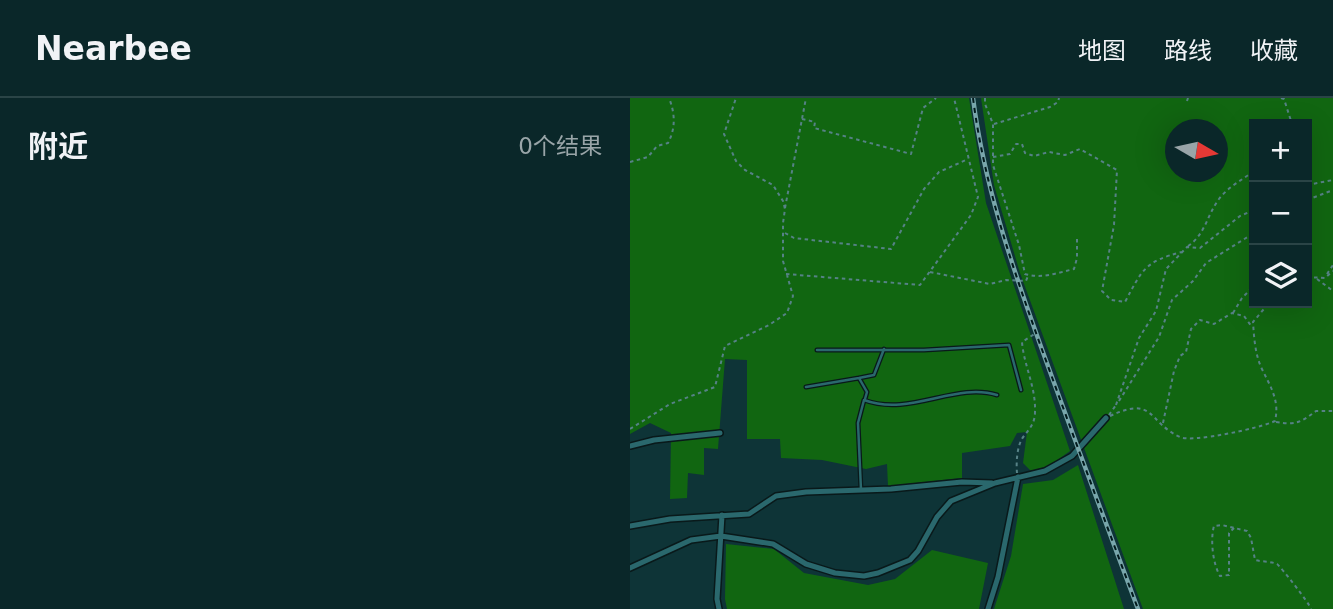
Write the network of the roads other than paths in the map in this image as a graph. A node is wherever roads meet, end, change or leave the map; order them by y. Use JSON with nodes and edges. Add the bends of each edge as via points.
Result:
{"nodes":[{"id":1,"x":884,"y":349,"type":"junction"},
{"id":2,"x":817,"y":350,"type":"dead end"},
{"id":3,"x":859,"y":378,"type":"junction"},
{"id":4,"x":806,"y":387,"type":"dead end"},
{"id":5,"x":1021,"y":390,"type":"dead end"},
{"id":6,"x":997,"y":394,"type":"dead end"},
{"id":7,"x":864,"y":400,"type":"junction"},
{"id":8,"x":1106,"y":418,"type":"road end"},
{"id":9,"x":720,"y":433,"type":"dead end"},
{"id":10,"x":630,"y":446,"type":"edge"},
{"id":11,"x":1018,"y":478,"type":"junction"},
{"id":12,"x":995,"y":483,"type":"junction"},
{"id":13,"x":861,"y":490,"type":"junction"},
{"id":14,"x":722,"y":515,"type":"junction"},
{"id":15,"x":630,"y":526,"type":"edge"},
{"id":16,"x":722,"y":536,"type":"junction"},
{"id":17,"x":630,"y":568,"type":"edge"},
{"id":18,"x":719,"y":609,"type":"edge"},
{"id":19,"x":988,"y":609,"type":"edge"}],
"edges":[{"from":1,"to":2,"type":"lane"},
{"from":1,"to":3,"type":"lane","via":[[874,374]]},
{"from":1,"to":5,"type":"lane","via":[[1009,345]]},
{"from":3,"to":4,"type":"lane"},
{"from":3,"to":7,"type":"lane","via":[[867,392]]},
{"from":6,"to":7,"type":"lane","via":[[953,394],[912,405],[877,405]]},
{"from":7,"to":13,"type":"lane","via":[[858,423]]},
{"from":8,"to":11,"type":"street","via":[[1072,456],[1045,471]]},
{"from":9,"to":10,"type":"street"},
{"from":11,"to":12,"type":"street"},
{"from":11,"to":19,"type":"street","via":[[999,577]]},
{"from":12,"to":13,"type":"street"},
{"from":12,"to":16,"type":"street","via":[[951,501],[910,560],[864,576],[806,564],[773,544]]},
{"from":13,"to":14,"type":"street","via":[[776,496],[749,514]]},
{"from":14,"to":15,"type":"street"},
{"from":14,"to":16,"type":"street"},
{"from":16,"to":17,"type":"street","via":[[691,540]]},
{"from":16,"to":18,"type":"street"}]}
